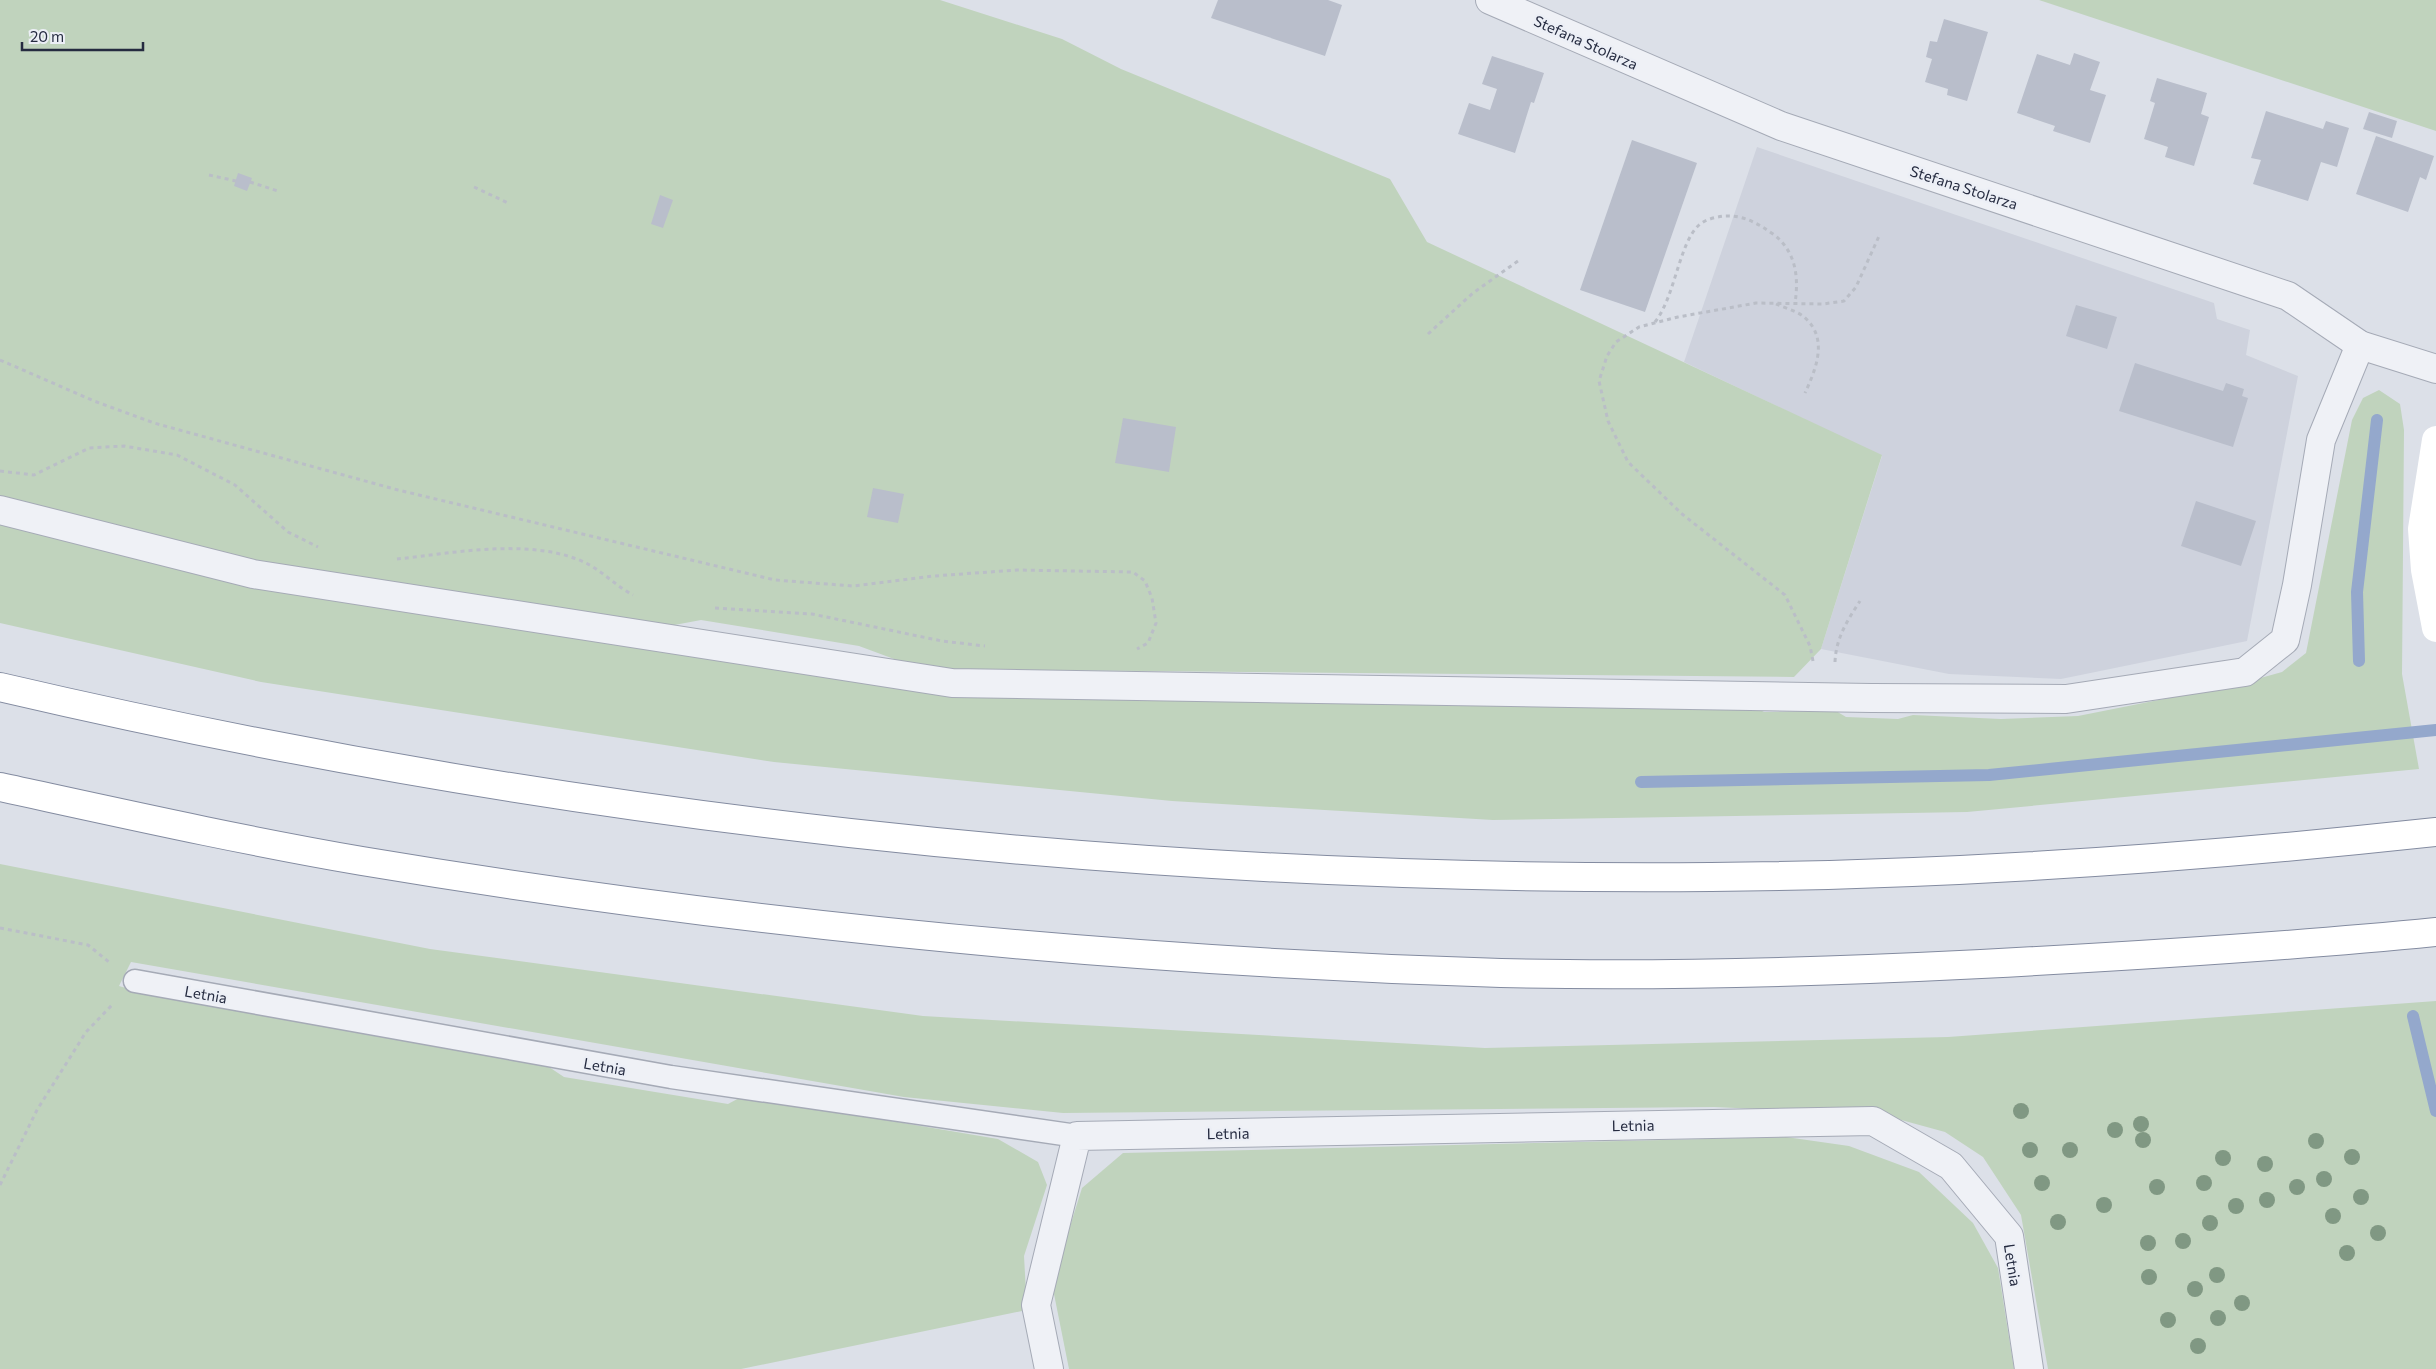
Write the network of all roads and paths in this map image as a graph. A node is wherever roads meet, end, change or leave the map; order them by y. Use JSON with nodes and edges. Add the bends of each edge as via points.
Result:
{"nodes":[{"id":1,"x":1490,"y":0,"type":"edge"},
{"id":2,"x":209,"y":175,"type":"dead end"},
{"id":3,"x":236,"y":181,"type":"dead end"},
{"id":4,"x":250,"y":182,"type":"dead end"},
{"id":5,"x":474,"y":187,"type":"dead end"},
{"id":6,"x":278,"y":191,"type":"dead end"},
{"id":7,"x":508,"y":203,"type":"dead end"},
{"id":8,"x":1880,"y":234,"type":"dead end"},
{"id":9,"x":1518,"y":261,"type":"dead end"},
{"id":10,"x":1773,"y":303,"type":"junction"},
{"id":11,"x":1795,"y":304,"type":"junction"},
{"id":12,"x":1654,"y":323,"type":"junction"},
{"id":13,"x":1428,"y":334,"type":"dead end"},
{"id":14,"x":2360,"y":345,"type":"junction"},
{"id":15,"x":0,"y":360,"type":"edge"},
{"id":16,"x":2436,"y":369,"type":"edge"},
{"id":17,"x":1805,"y":393,"type":"dead end"},
{"id":18,"x":2436,"y":440,"type":"edge"},
{"id":19,"x":0,"y":472,"type":"edge"},
{"id":20,"x":0,"y":510,"type":"edge"},
{"id":21,"x":327,"y":551,"type":"dead end"},
{"id":22,"x":389,"y":559,"type":"dead end"},
{"id":23,"x":639,"y":597,"type":"dead end"},
{"id":24,"x":1860,"y":601,"type":"dead end"},
{"id":25,"x":709,"y":608,"type":"dead end"},
{"id":26,"x":2436,"y":628,"type":"edge"},
{"id":27,"x":989,"y":646,"type":"dead end"},
{"id":28,"x":1810,"y":646,"type":"dead end"},
{"id":29,"x":1135,"y":650,"type":"dead end"},
{"id":30,"x":1836,"y":650,"type":"dead end"},
{"id":31,"x":0,"y":687,"type":"edge"},
{"id":32,"x":0,"y":787,"type":"edge"},
{"id":33,"x":2436,"y":832,"type":"edge"},
{"id":34,"x":0,"y":928,"type":"edge"},
{"id":35,"x":2436,"y":932,"type":"edge"},
{"id":36,"x":135,"y":981,"type":"junction"},
{"id":37,"x":1077,"y":1136,"type":"junction"},
{"id":38,"x":0,"y":1185,"type":"edge"},
{"id":39,"x":1049,"y":1369,"type":"edge"},
{"id":40,"x":2029,"y":1369,"type":"edge"}],
"edges":[{"from":1,"to":14,"type":"street","name":"Stefana Stolarza","via":[[1782,126],[2288,296]]},
{"from":2,"to":3,"type":"path"},
{"from":4,"to":6,"type":"path"},
{"from":5,"to":7,"type":"path"},
{"from":8,"to":11,"type":"path","via":[[1856,286],[1844,301]]},
{"from":9,"to":13,"type":"path","via":[[1473,293]]},
{"from":10,"to":11,"type":"path"},
{"from":10,"to":12,"type":"path","via":[[1756,303]]},
{"from":10,"to":17,"type":"path","via":[[1803,316],[1814,328],[1819,344],[1816,367]]},
{"from":11,"to":12,"type":"path","via":[[1798,284],[1794,261],[1782,241],[1758,224],[1739,216],[1714,217],[1699,225],[1688,242],[1664,310]]},
{"from":12,"to":28,"type":"path","via":[[1639,327],[1616,342],[1607,356],[1599,381],[1608,421],[1628,462],[1682,514],[1784,595]]},
{"from":14,"to":16,"type":"street","name":"Stefana Stolarza"},
{"from":14,"to":20,"type":"street","via":[[2321,440],[2285,640],[2245,672],[2066,699],[952,683],[254,574]]},
{"from":15,"to":29,"type":"path","via":[[154,423],[398,490],[775,580],[853,586],[1017,570],[1133,572],[1145,581],[1156,623],[1148,643]]},
{"from":18,"to":26,"type":"main road","via":[[2422,529],[2425,570]]},
{"from":19,"to":21,"type":"path","via":[[34,475],[89,448],[124,446],[176,455],[234,485],[288,532]]},
{"from":22,"to":23,"type":"path","via":[[487,550],[546,550],[586,563]]},
{"from":24,"to":30,"type":"path","via":[[1843,626]]},
{"from":25,"to":27,"type":"path","via":[[812,614],[942,641]]},
{"from":31,"to":33,"type":"main road","via":[[300,751],[482,783],[793,827],[1133,860],[1318,869],[1711,877],[2126,860]]},
{"from":32,"to":35,"type":"main road","via":[[221,835],[360,860],[783,922],[1123,954],[1324,966],[1507,973],[1718,973],[2093,958]]},
{"from":34,"to":36,"type":"path","via":[[88,945]]},
{"from":36,"to":37,"type":"lane","name":"Letnia","via":[[671,1077]]},
{"from":36,"to":38,"type":"path","via":[[86,1032],[37,1110]]},
{"from":37,"to":39,"type":"street","via":[[1036,1305]]},
{"from":37,"to":40,"type":"street","name":"Letnia","via":[[1873,1121],[1951,1166],[2009,1236]]}]}
